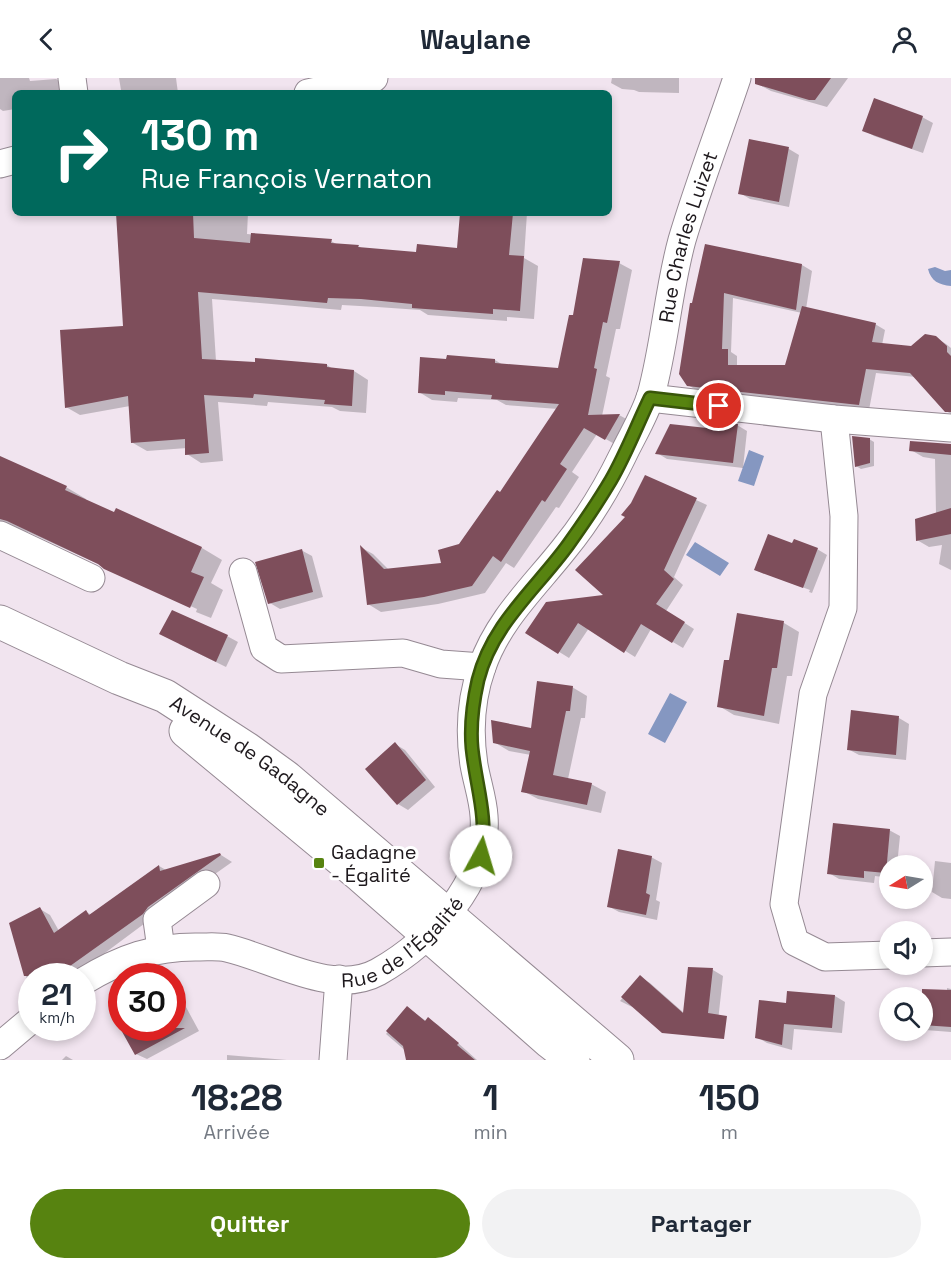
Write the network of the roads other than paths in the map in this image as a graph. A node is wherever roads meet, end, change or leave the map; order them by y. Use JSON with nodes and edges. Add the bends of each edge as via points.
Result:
{"nodes":[{"id":1,"x":374,"y":78,"type":"edge"},
{"id":2,"x":737,"y":78,"type":"edge"},
{"id":3,"x":321,"y":90,"type":"edge"},
{"id":4,"x":650,"y":398,"type":"junction"},
{"id":5,"x":834,"y":418,"type":"junction"},
{"id":6,"x":951,"y":428,"type":"edge"},
{"id":7,"x":0,"y":535,"type":"edge"},
{"id":8,"x":243,"y":572,"type":"dead end"},
{"id":9,"x":91,"y":578,"type":"dead end"},
{"id":10,"x":0,"y":622,"type":"edge"},
{"id":11,"x":482,"y":667,"type":"junction"},
{"id":12,"x":206,"y":884,"type":"dead end"},
{"id":13,"x":437,"y":925,"type":"junction"},
{"id":14,"x":161,"y":949,"type":"junction"},
{"id":15,"x":951,"y":952,"type":"edge"},
{"id":16,"x":933,"y":953,"type":"edge"},
{"id":17,"x":879,"y":955,"type":"edge"},
{"id":18,"x":96,"y":974,"type":"edge"},
{"id":19,"x":339,"y":979,"type":"junction"},
{"id":20,"x":18,"y":1031,"type":"edge"},
{"id":21,"x":557,"y":1045,"type":"edge"},
{"id":22,"x":0,"y":1046,"type":"edge"},
{"id":23,"x":333,"y":1060,"type":"edge"},
{"id":24,"x":617,"y":1060,"type":"edge"}],
"edges":[{"from":1,"to":3,"type":"street"},
{"from":2,"to":4,"type":"street","name":"Rue Charles Luizet","via":[[682,243]]},
{"from":4,"to":5,"type":"street"},
{"from":4,"to":11,"type":"street","name":"Rue de l'Égalité","via":[[611,479],[568,545],[513,610]]},
{"from":5,"to":6,"type":"street"},
{"from":5,"to":17,"type":"street","via":[[844,516],[843,608],[813,694],[784,904],[795,942],[825,957]]},
{"from":7,"to":9,"type":"street"},
{"from":8,"to":11,"type":"street","via":[[264,648],[281,658],[403,653],[441,664]]},
{"from":10,"to":13,"type":"main road","name":"Avenue de Gadagne","via":[[119,678]]},
{"from":11,"to":13,"type":"street","name":"Rue de l'Égalité","via":[[472,728],[484,839],[476,870],[462,895]]},
{"from":12,"to":14,"type":"street","via":[[157,920]]},
{"from":13,"to":19,"type":"street","name":"Rue de l'Égalité","via":[[377,972]]},
{"from":13,"to":21,"type":"main road","name":"Avenue de Gadagne"},
{"from":14,"to":18,"type":"street","name":"Rue de l'Égalité"},
{"from":14,"to":19,"type":"street","name":"Rue de l'Égalité","via":[[224,947],[318,978]]},
{"from":15,"to":16,"type":"street"},
{"from":19,"to":23,"type":"street"},
{"from":20,"to":22,"type":"street"},
{"from":21,"to":24,"type":"main road","name":"Avenue de Gadagne"}]}
